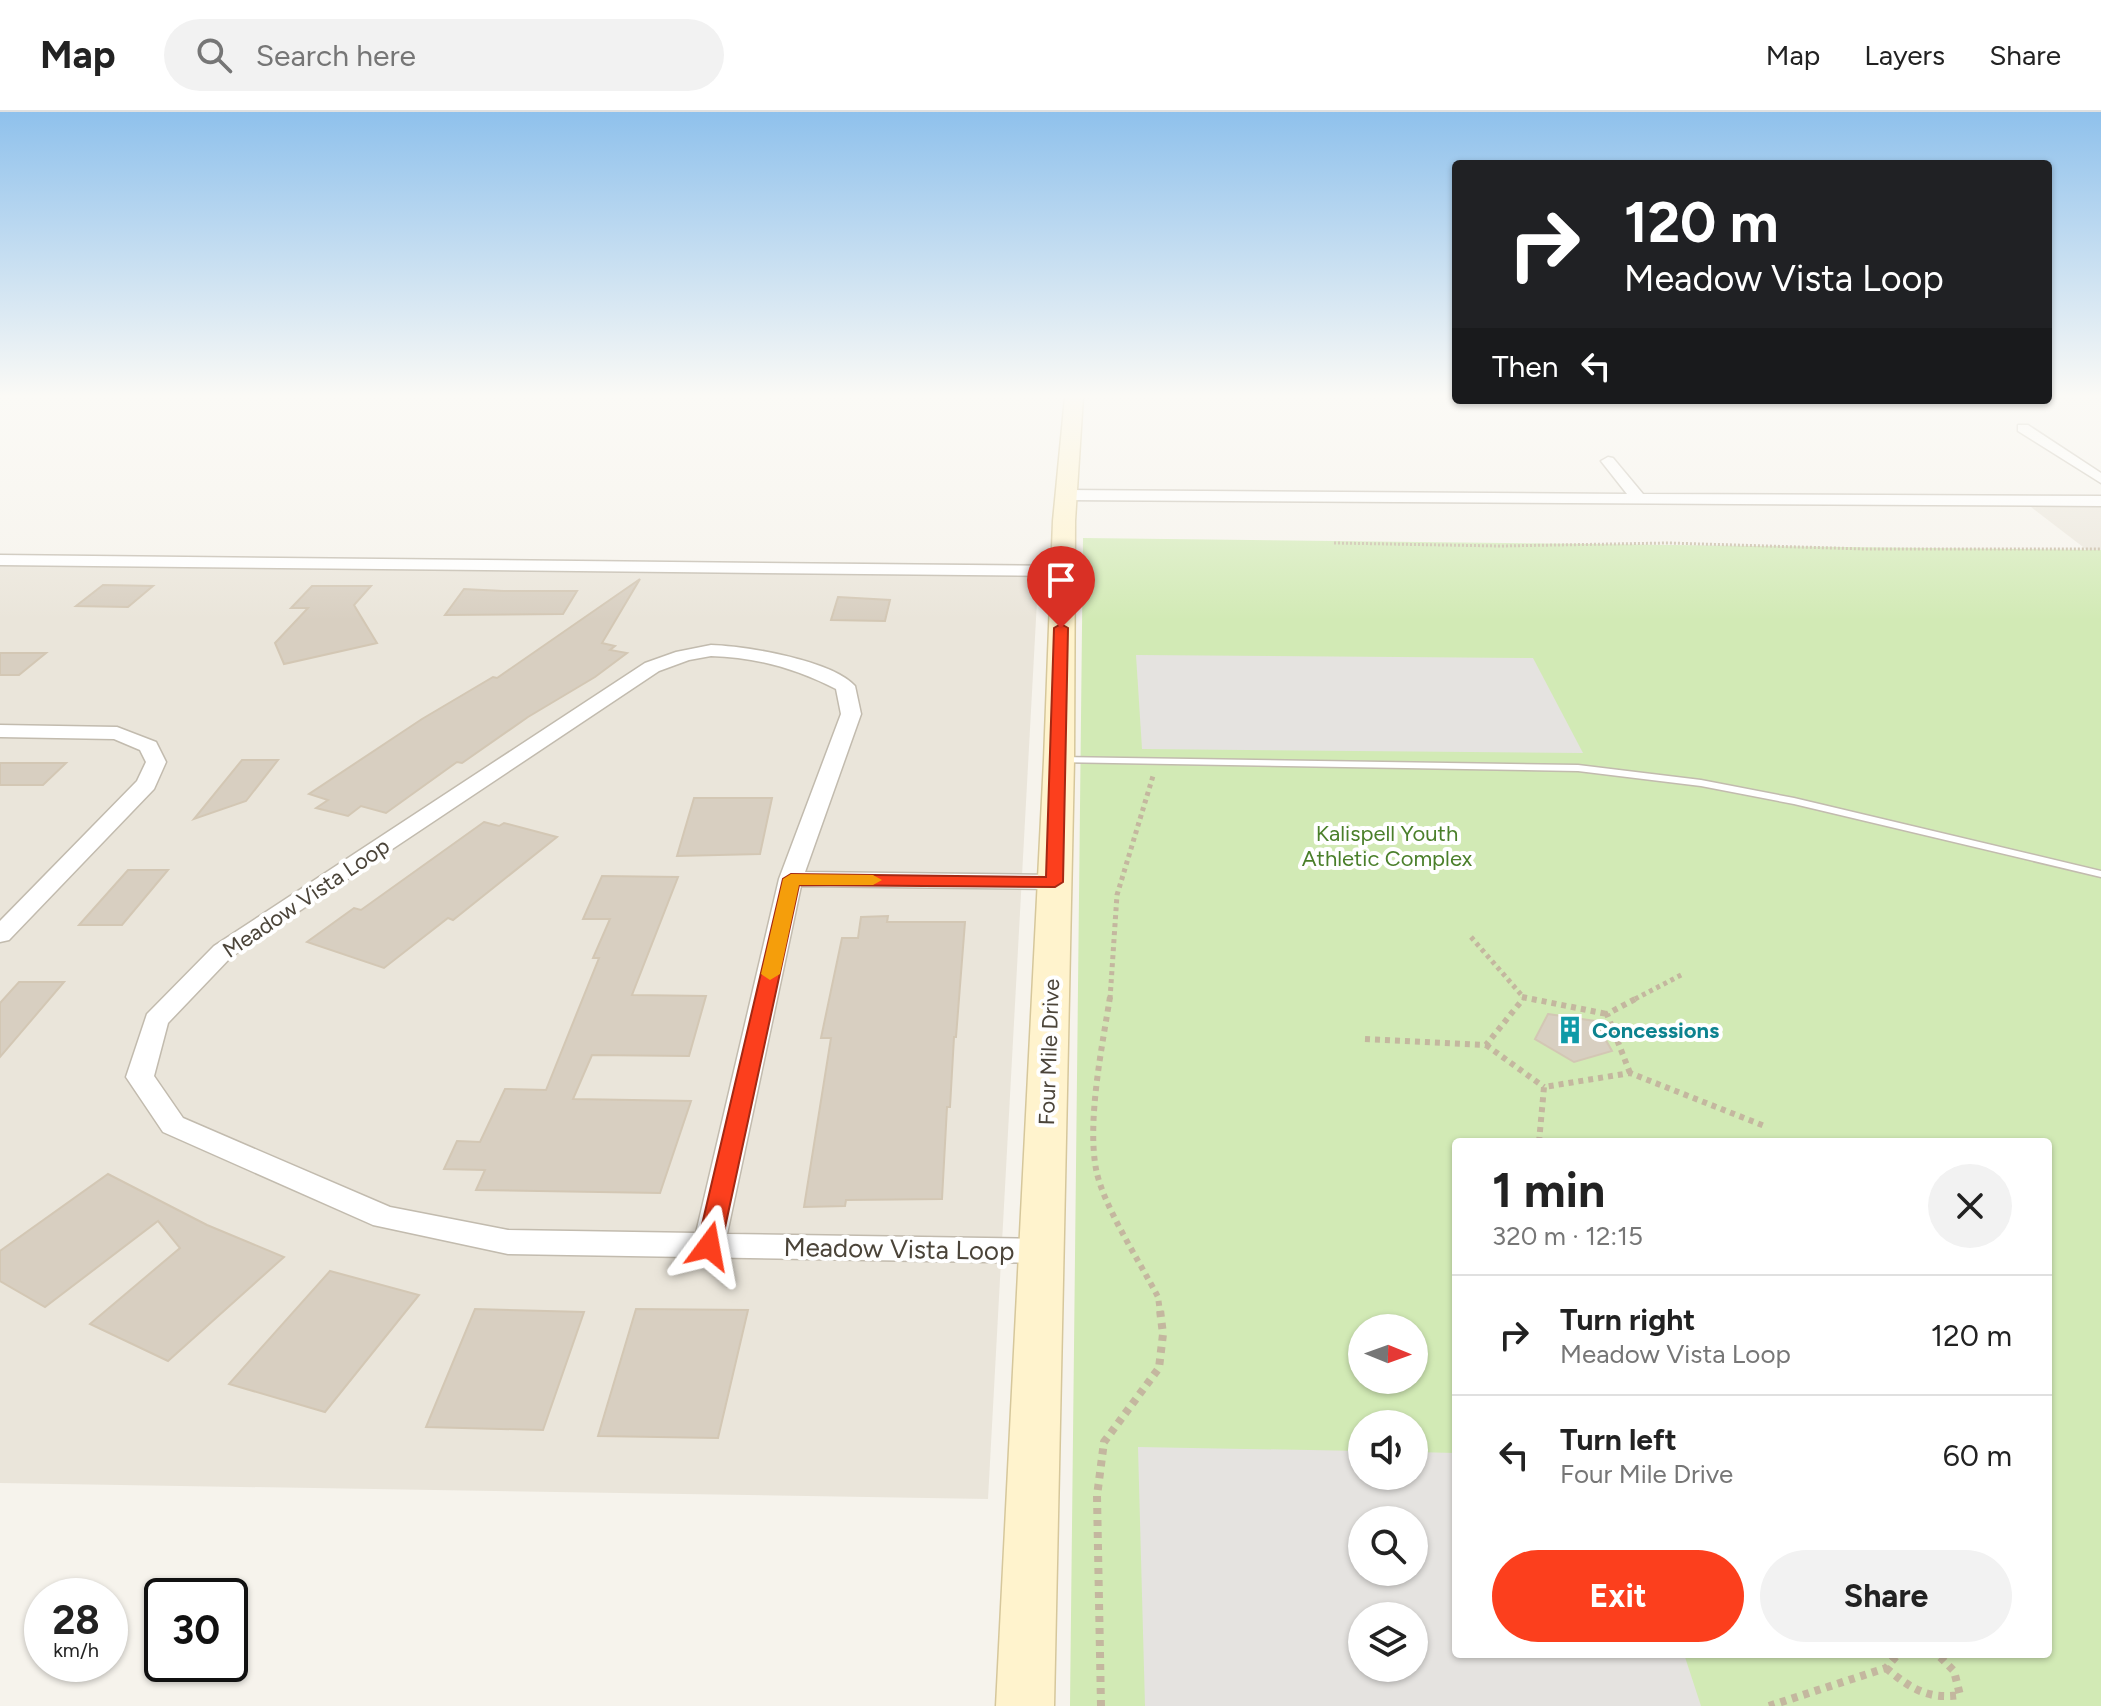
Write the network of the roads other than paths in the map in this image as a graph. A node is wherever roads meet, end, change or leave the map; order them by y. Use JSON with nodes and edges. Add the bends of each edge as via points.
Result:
{"nodes":[{"id":1,"x":1067,"y":471,"type":"edge"},
{"id":2,"x":1616,"y":471,"type":"edge"},
{"id":3,"x":1065,"y":495,"type":"junction"},
{"id":4,"x":1639,"y":499,"type":"junction"},
{"id":5,"x":2101,"y":501,"type":"edge"},
{"id":6,"x":0,"y":560,"type":"edge"},
{"id":7,"x":1062,"y":571,"type":"junction"},
{"id":8,"x":0,"y":731,"type":"edge"},
{"id":9,"x":1059,"y":760,"type":"junction"},
{"id":10,"x":2101,"y":874,"type":"edge"},
{"id":11,"x":791,"y":879,"type":"junction"},
{"id":12,"x":1055,"y":882,"type":"junction"},
{"id":13,"x":0,"y":935,"type":"edge"},
{"id":14,"x":709,"y":1246,"type":"junction"},
{"id":15,"x":1042,"y":1251,"type":"junction"},
{"id":16,"x":1025,"y":1706,"type":"edge"}],
"edges":[{"from":1,"to":3,"type":"street","name":"Four Mile Drive"},
{"from":2,"to":4,"type":"street"},
{"from":3,"to":4,"type":"street"},
{"from":3,"to":7,"type":"street","name":"Four Mile Drive"},
{"from":4,"to":5,"type":"street"},
{"from":6,"to":7,"type":"street"},
{"from":7,"to":9,"type":"street","name":"Four Mile Drive"},
{"from":8,"to":13,"type":"street","via":[[117,733],[149,746],[156,762],[146,784]]},
{"from":9,"to":10,"type":"lane","via":[[1635,773],[1794,801]]},
{"from":9,"to":12,"type":"street","name":"Four Mile Drive"},
{"from":11,"to":12,"type":"street"},
{"from":11,"to":14,"type":"street","name":"Meadow Vista Loop"},
{"from":11,"to":14,"type":"street","name":"Meadow Vista Loop","via":[[851,714],[845,686],[817,670],[744,653],[696,652],[652,667],[223,951],[156,1020],[140,1077],[173,1125],[384,1217],[508,1242]]},
{"from":12,"to":15,"type":"street","name":"Four Mile Drive"},
{"from":14,"to":15,"type":"street","name":"Meadow Vista Loop"},
{"from":15,"to":16,"type":"street","name":"Four Mile Drive"}]}
